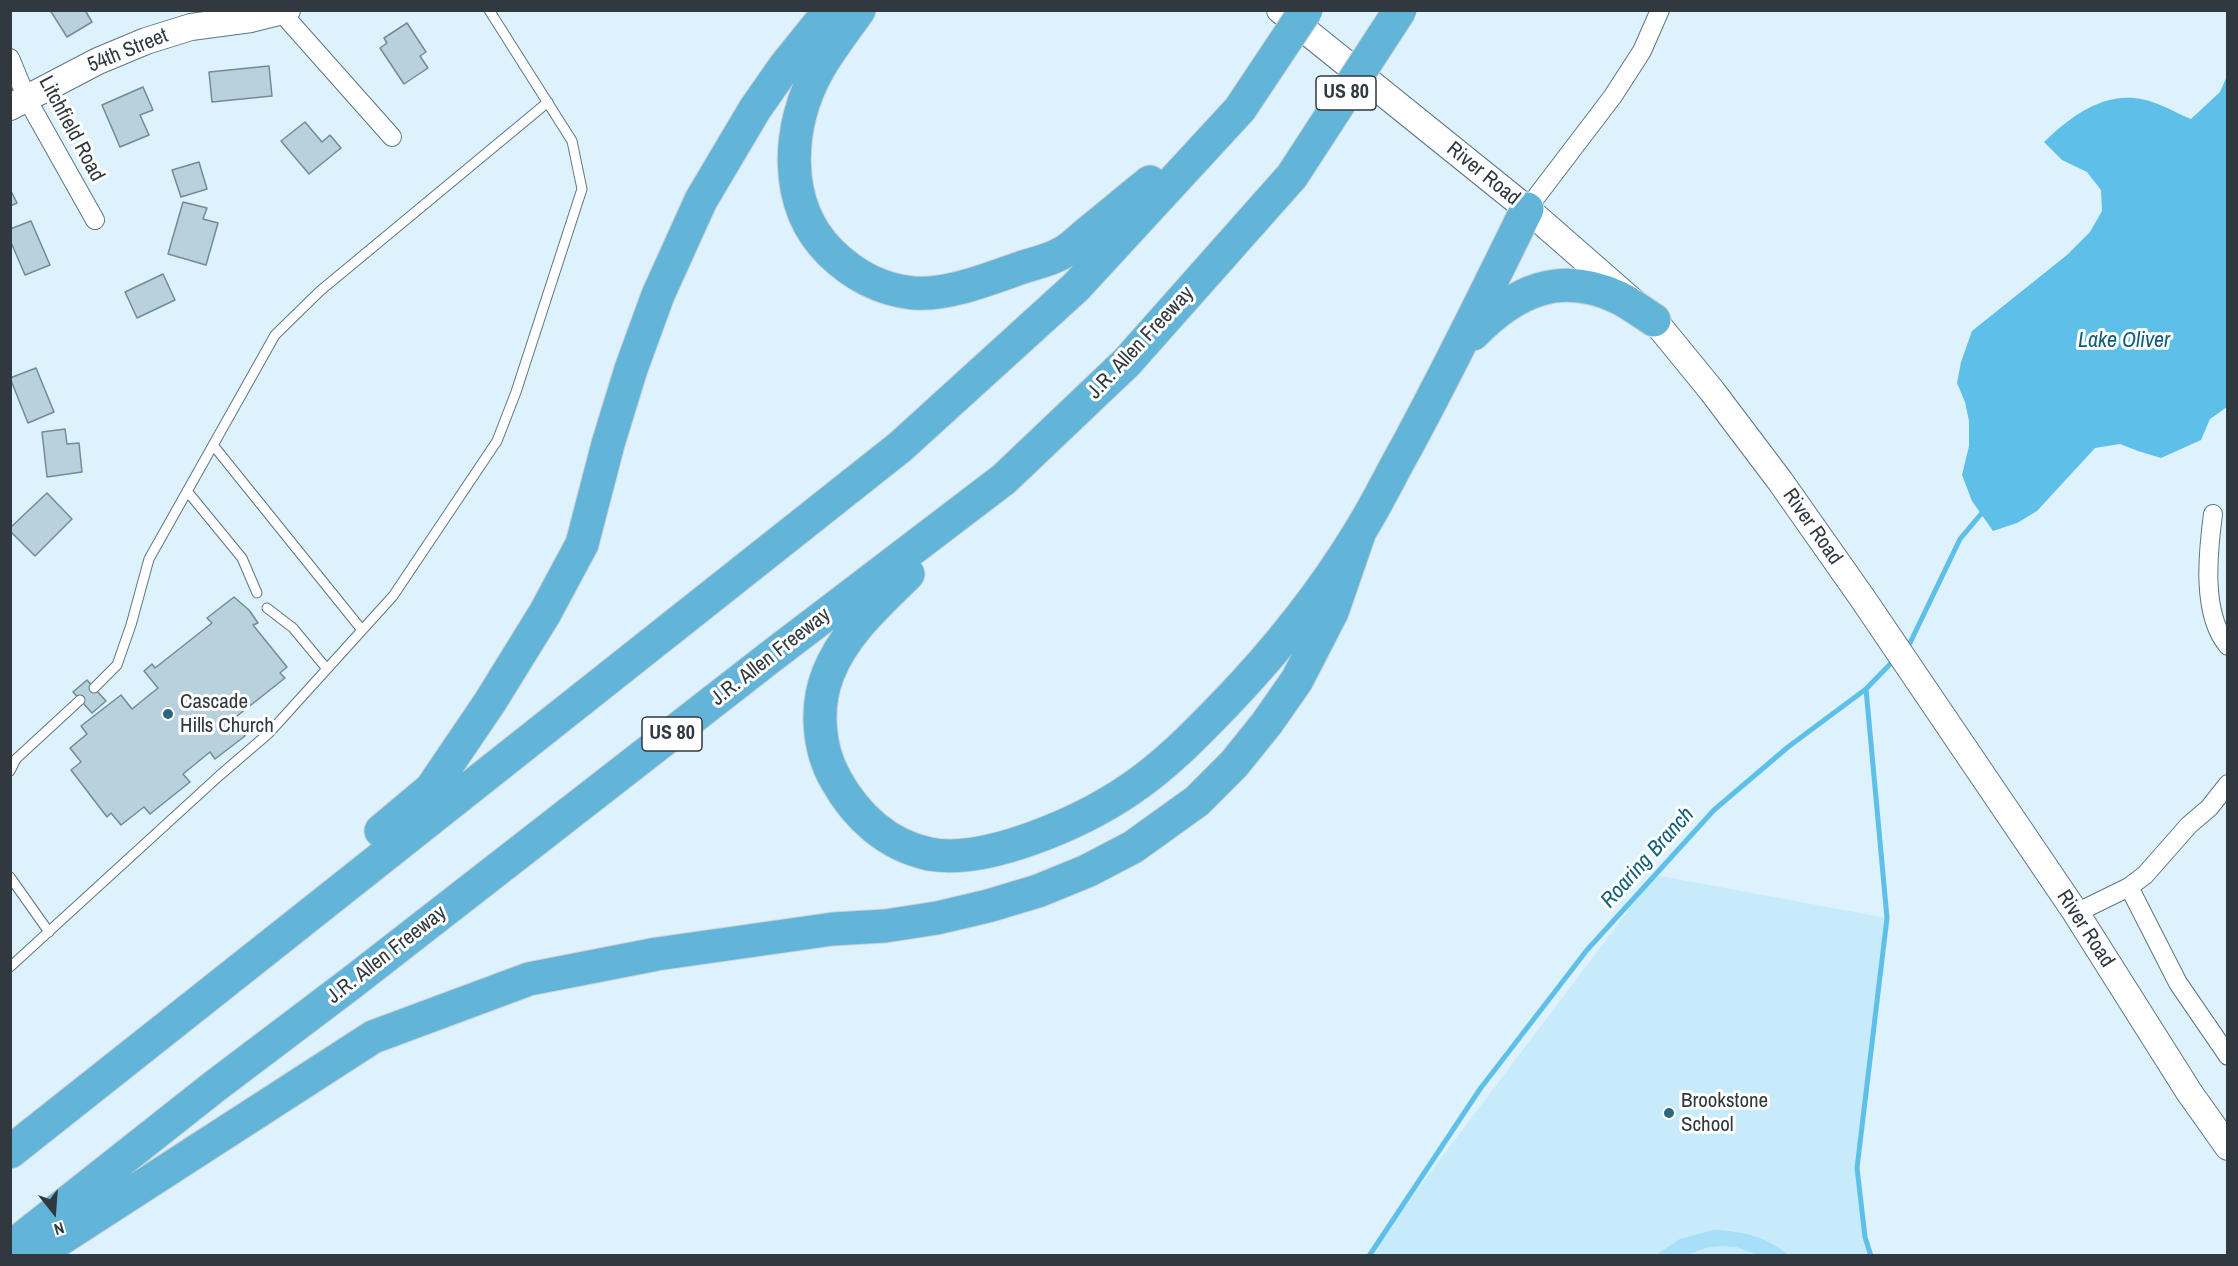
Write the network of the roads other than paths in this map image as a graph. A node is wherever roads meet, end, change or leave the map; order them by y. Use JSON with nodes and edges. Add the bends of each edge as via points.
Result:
{"nodes":[{"id":1,"x":489,"y":10,"type":"edge"},
{"id":2,"x":840,"y":10,"type":"edge"},
{"id":3,"x":860,"y":10,"type":"edge"},
{"id":4,"x":1280,"y":10,"type":"edge"},
{"id":5,"x":1306,"y":10,"type":"edge"},
{"id":6,"x":1400,"y":10,"type":"edge"},
{"id":7,"x":1660,"y":10,"type":"edge"},
{"id":8,"x":284,"y":11,"type":"edge"},
{"id":9,"x":250,"y":15,"type":"edge"},
{"id":10,"x":10,"y":58,"type":"edge"},
{"id":11,"x":548,"y":102,"type":"junction"},
{"id":12,"x":19,"y":103,"type":"edge"},
{"id":13,"x":1240,"y":109,"type":"junction"},
{"id":14,"x":392,"y":137,"type":"dead end"},
{"id":15,"x":1527,"y":209,"type":"junction"},
{"id":16,"x":95,"y":220,"type":"dead end"},
{"id":17,"x":1654,"y":320,"type":"junction"},
{"id":18,"x":1461,"y":346,"type":"junction"},
{"id":19,"x":213,"y":445,"type":"junction"},
{"id":20,"x":1004,"y":479,"type":"junction"},
{"id":21,"x":187,"y":491,"type":"junction"},
{"id":22,"x":2213,"y":514,"type":"dead end"},
{"id":23,"x":1360,"y":531,"type":"junction"},
{"id":24,"x":256,"y":593,"type":"dead end"},
{"id":25,"x":267,"y":608,"type":"dead end"},
{"id":26,"x":362,"y":630,"type":"junction"},
{"id":27,"x":2228,"y":646,"type":"edge"},
{"id":28,"x":327,"y":669,"type":"junction"},
{"id":29,"x":94,"y":688,"type":"dead end"},
{"id":30,"x":80,"y":700,"type":"dead end"},
{"id":31,"x":10,"y":771,"type":"edge"},
{"id":32,"x":2228,"y":784,"type":"edge"},
{"id":33,"x":10,"y":877,"type":"edge"},
{"id":34,"x":2129,"y":887,"type":"junction"},
{"id":35,"x":2076,"y":912,"type":"junction"},
{"id":36,"x":49,"y":932,"type":"junction"},
{"id":37,"x":10,"y":967,"type":"edge"},
{"id":38,"x":2228,"y":1056,"type":"edge"},
{"id":39,"x":2228,"y":1147,"type":"edge"},
{"id":40,"x":10,"y":1150,"type":"edge"},
{"id":41,"x":10,"y":1248,"type":"edge"},
{"id":42,"x":34,"y":1256,"type":"edge"}],
"edges":[{"from":1,"to":11,"type":"lane"},
{"from":2,"to":40,"type":"highway","via":[[818,26],[785,66],[701,200],[658,295],[632,369],[582,544],[545,613],[431,789]]},
{"from":3,"to":13,"type":"highway","via":[[830,49],[806,96],[794,173],[808,223],[823,245],[842,264],[888,287],[914,293],[963,288],[1062,253]]},
{"from":4,"to":15,"type":"main road","name":"River Road"},
{"from":5,"to":13,"type":"highway","bridge":true},
{"from":6,"to":20,"type":"highway","name":"J.R. Allen Freeway","number":"US 80","bridge":true,"via":[[1292,176],[1127,362]]},
{"from":7,"to":15,"type":"street","via":[[1642,51],[1613,96]]},
{"from":8,"to":9,"type":"main road","name":"54th Street"},
{"from":8,"to":14,"type":"street"},
{"from":9,"to":12,"type":"main road","name":"54th Street","via":[[146,41],[98,61]]},
{"from":10,"to":12,"type":"street","name":"Litchfield Road"},
{"from":11,"to":19,"type":"lane","via":[[320,291],[275,335]]},
{"from":11,"to":26,"type":"lane","via":[[572,141],[582,189],[516,392],[497,441],[393,596]]},
{"from":12,"to":16,"type":"street","name":"Litchfield Road"},
{"from":13,"to":40,"type":"highway","via":[[1076,287],[900,447]]},
{"from":15,"to":17,"type":"main road","name":"River Road"},
{"from":15,"to":18,"type":"highway"},
{"from":17,"to":18,"type":"highway","via":[[1619,298],[1594,289],[1556,285],[1515,299],[1488,318]]},
{"from":17,"to":35,"type":"main road","name":"River Road","via":[[1733,418],[1863,599]]},
{"from":18,"to":23,"type":"highway"},
{"from":19,"to":21,"type":"lane"},
{"from":19,"to":26,"type":"lane"},
{"from":20,"to":23,"type":"highway","via":[[854,627],[828,673],[822,698],[824,750],[845,798],[882,834],[905,847],[931,854],[957,856],[1033,838],[1105,806],[1148,776],[1243,686],[1294,626]]},
{"from":20,"to":41,"type":"highway","name":"J.R. Allen Freeway","number":"US 80"},
{"from":21,"to":24,"type":"lane","via":[[242,558]]},
{"from":21,"to":29,"type":"lane","via":[[149,559],[117,665]]},
{"from":22,"to":27,"type":"street","via":[[2210,597],[2213,617]]},
{"from":23,"to":42,"type":"highway","via":[[1327,622],[1297,680],[1267,723],[1197,801],[1133,847],[1038,891],[988,906],[916,921],[657,954],[529,979],[373,1037]]},
{"from":25,"to":28,"type":"lane","via":[[293,628]]},
{"from":26,"to":28,"type":"lane"},
{"from":28,"to":36,"type":"lane","via":[[269,733]]},
{"from":30,"to":31,"type":"lane","via":[[16,759]]},
{"from":32,"to":34,"type":"street"},
{"from":33,"to":36,"type":"lane"},
{"from":34,"to":35,"type":"street"},
{"from":34,"to":38,"type":"street","via":[[2178,983]]},
{"from":35,"to":39,"type":"main road","name":"River Road"},
{"from":36,"to":37,"type":"lane"}]}
